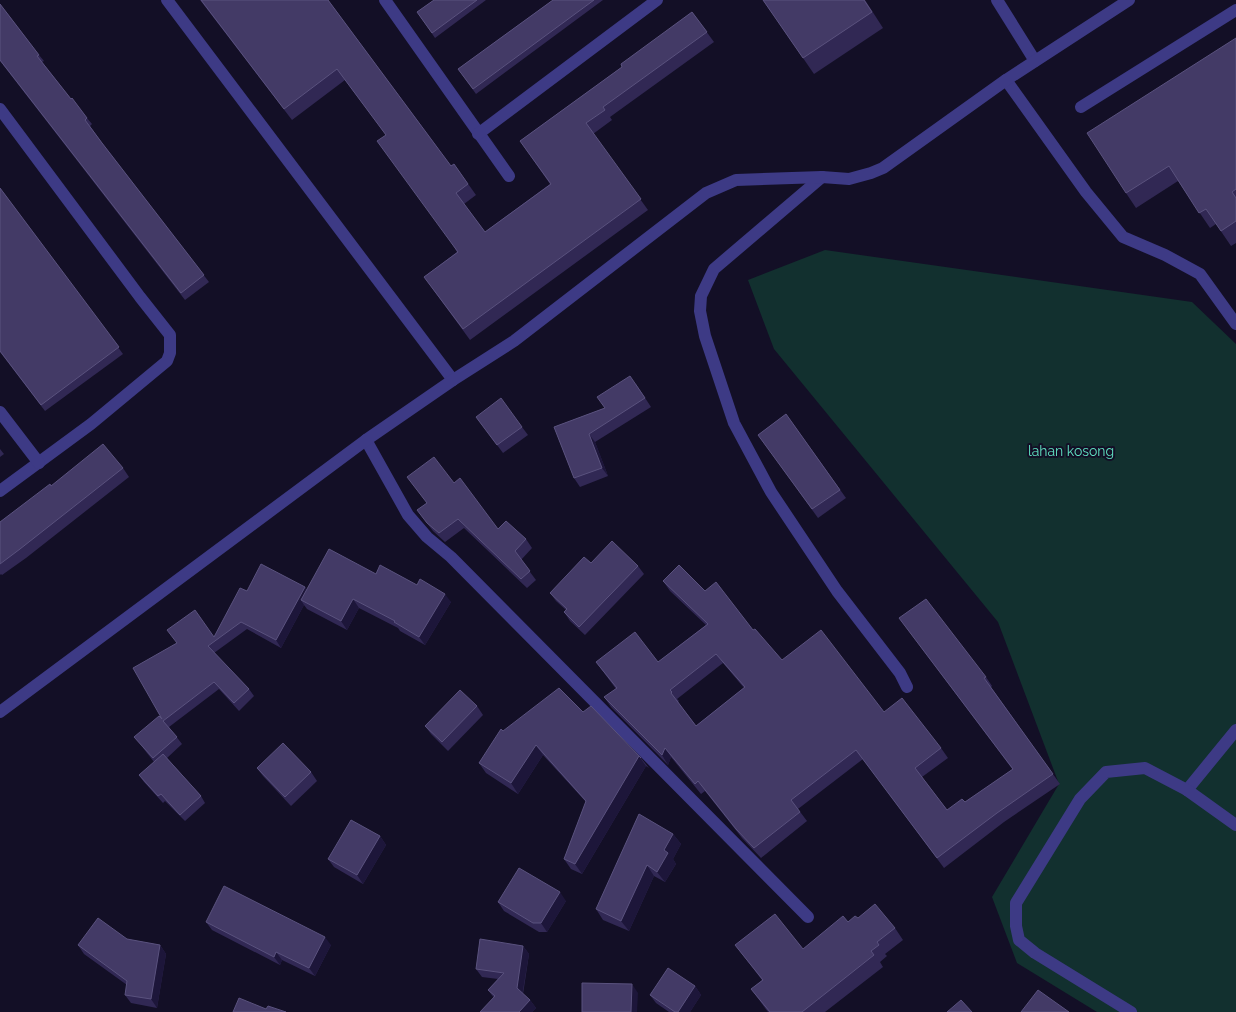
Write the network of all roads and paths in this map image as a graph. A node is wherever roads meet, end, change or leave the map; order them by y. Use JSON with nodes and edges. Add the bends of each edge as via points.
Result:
{"nodes":[{"id":1,"x":168,"y":0,"type":"edge"},
{"id":2,"x":385,"y":0,"type":"edge"},
{"id":3,"x":657,"y":0,"type":"edge"},
{"id":4,"x":997,"y":0,"type":"edge"},
{"id":5,"x":1129,"y":0,"type":"edge"},
{"id":6,"x":1236,"y":10,"type":"edge"},
{"id":7,"x":1036,"y":61,"type":"junction"},
{"id":8,"x":1006,"y":80,"type":"junction"},
{"id":9,"x":1082,"y":107,"type":"dead end"},
{"id":10,"x":0,"y":109,"type":"edge"},
{"id":11,"x":478,"y":134,"type":"junction"},
{"id":12,"x":509,"y":176,"type":"dead end"},
{"id":13,"x":822,"y":177,"type":"junction"},
{"id":14,"x":1236,"y":324,"type":"edge"},
{"id":15,"x":453,"y":380,"type":"junction"},
{"id":16,"x":0,"y":412,"type":"edge"},
{"id":17,"x":366,"y":440,"type":"junction"},
{"id":18,"x":40,"y":463,"type":"junction"},
{"id":19,"x":0,"y":491,"type":"edge"},
{"id":20,"x":907,"y":687,"type":"dead end"},
{"id":21,"x":0,"y":712,"type":"edge"},
{"id":22,"x":1236,"y":730,"type":"edge"},
{"id":23,"x":1188,"y":790,"type":"junction"},
{"id":24,"x":1236,"y":825,"type":"edge"},
{"id":25,"x":808,"y":917,"type":"dead end"},
{"id":26,"x":1131,"y":1012,"type":"edge"}],
"edges":[{"from":1,"to":15,"type":"street"},
{"from":2,"to":11,"type":"street"},
{"from":3,"to":11,"type":"street"},
{"from":4,"to":7,"type":"street"},
{"from":5,"to":7,"type":"street"},
{"from":6,"to":9,"type":"street"},
{"from":7,"to":8,"type":"street"},
{"from":8,"to":13,"type":"street","via":[[884,168],[849,179]]},
{"from":8,"to":14,"type":"street","via":[[1086,192],[1123,237],[1200,274]]},
{"from":10,"to":18,"type":"street","via":[[170,335],[167,361]]},
{"from":11,"to":12,"type":"street"},
{"from":13,"to":15,"type":"street","via":[[736,180],[706,193],[514,340]]},
{"from":13,"to":20,"type":"street","via":[[714,269],[701,296],[700,311],[734,423],[771,492],[836,592],[900,673]]},
{"from":15,"to":17,"type":"street"},
{"from":16,"to":18,"type":"street"},
{"from":17,"to":21,"type":"street"},
{"from":17,"to":25,"type":"street","via":[[408,515],[427,537],[451,556]]},
{"from":18,"to":19,"type":"street"},
{"from":22,"to":23,"type":"street"},
{"from":23,"to":24,"type":"street"},
{"from":23,"to":26,"type":"street","via":[[1145,768],[1106,772],[1080,799],[1016,903],[1019,940],[1034,953]]}]}
